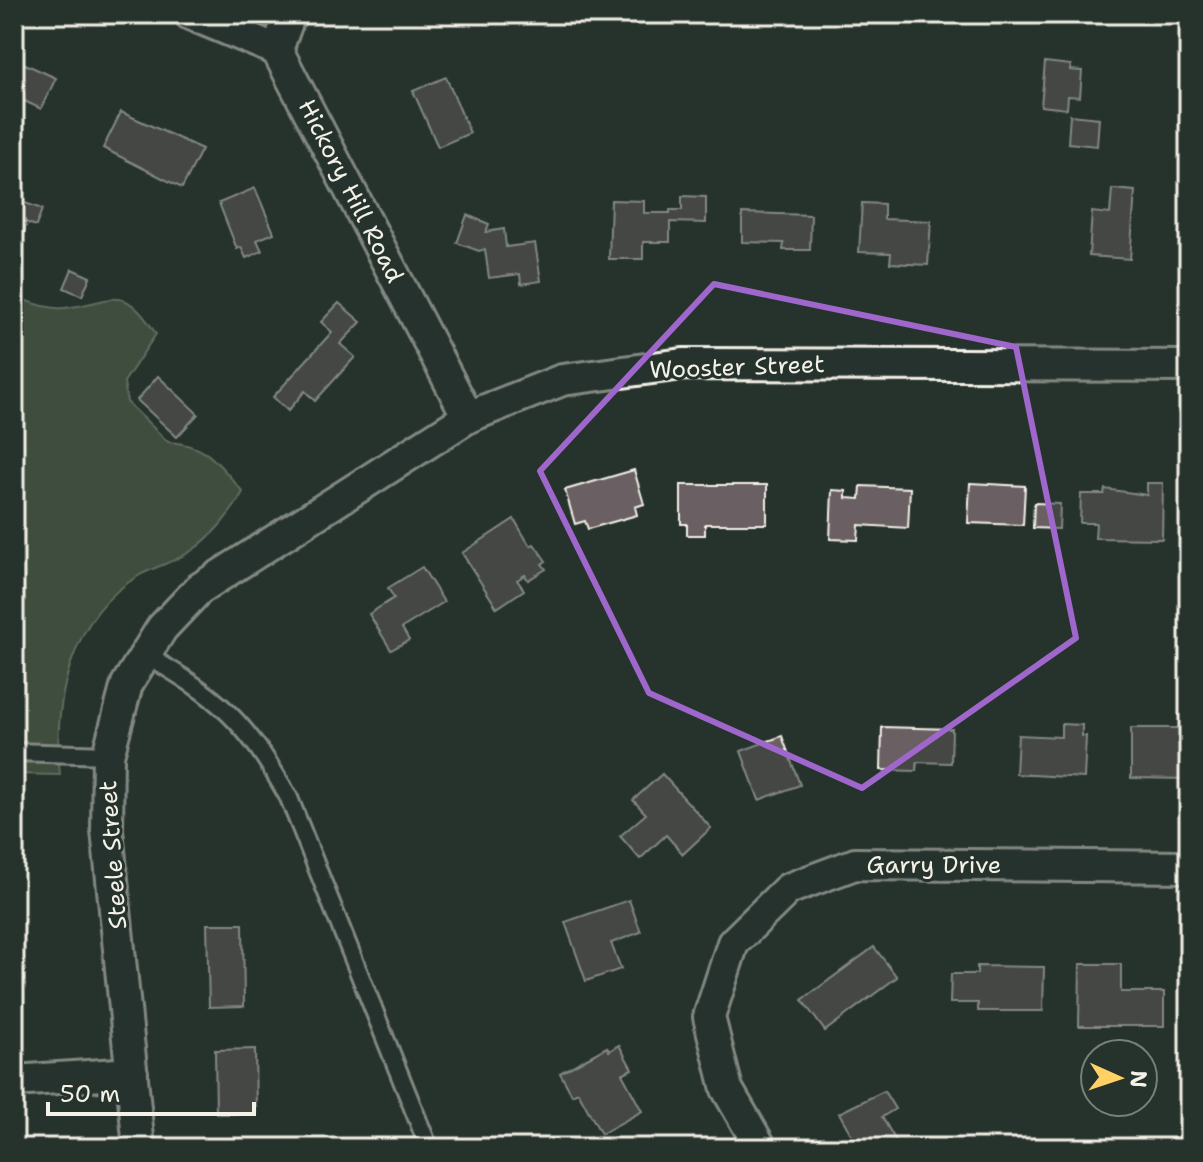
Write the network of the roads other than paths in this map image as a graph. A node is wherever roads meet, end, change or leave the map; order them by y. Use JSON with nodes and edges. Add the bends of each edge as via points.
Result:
{"nodes":[{"id":1,"x":190,"y":14,"type":"edge"},
{"id":2,"x":290,"y":14,"type":"edge"},
{"id":3,"x":277,"y":50,"type":"junction"},
{"id":4,"x":1189,"y":366,"type":"edge"},
{"id":5,"x":468,"y":417,"type":"junction"},
{"id":6,"x":199,"y":589,"type":"joint"},
{"id":7,"x":144,"y":654,"type":"junction"},
{"id":8,"x":14,"y":752,"type":"edge"},
{"id":9,"x":108,"y":755,"type":"junction"},
{"id":10,"x":1189,"y":867,"type":"edge"},
{"id":11,"x":132,"y":1073,"type":"junction"},
{"id":12,"x":14,"y":1081,"type":"edge"},
{"id":13,"x":139,"y":1148,"type":"edge"},
{"id":14,"x":429,"y":1148,"type":"edge"},
{"id":15,"x":761,"y":1148,"type":"edge"}],
"edges":[{"from":1,"to":3,"type":"street"},
{"from":2,"to":3,"type":"street"},
{"from":3,"to":5,"type":"street","name":"Hickory Hill Road"},
{"from":4,"to":5,"type":"street","name":"Wooster Street","via":[[683,364],[562,380]]},
{"from":5,"to":6,"type":"street","name":"Wooster Street"},
{"from":6,"to":7,"type":"street","name":"Steele Street"},
{"from":7,"to":9,"type":"street","name":"Steele Street","via":[[127,684]]},
{"from":7,"to":14,"type":"lane","via":[[219,701],[260,746],[289,798]]},
{"from":8,"to":9,"type":"lane"},
{"from":9,"to":11,"type":"street","name":"Steele Street","via":[[107,830]]},
{"from":10,"to":15,"type":"street","name":"Garry Drive","via":[[855,864],[788,889],[733,943],[709,1017],[727,1089]]},
{"from":11,"to":12,"type":"street"},
{"from":11,"to":13,"type":"street","name":"Steele Street"}]}
